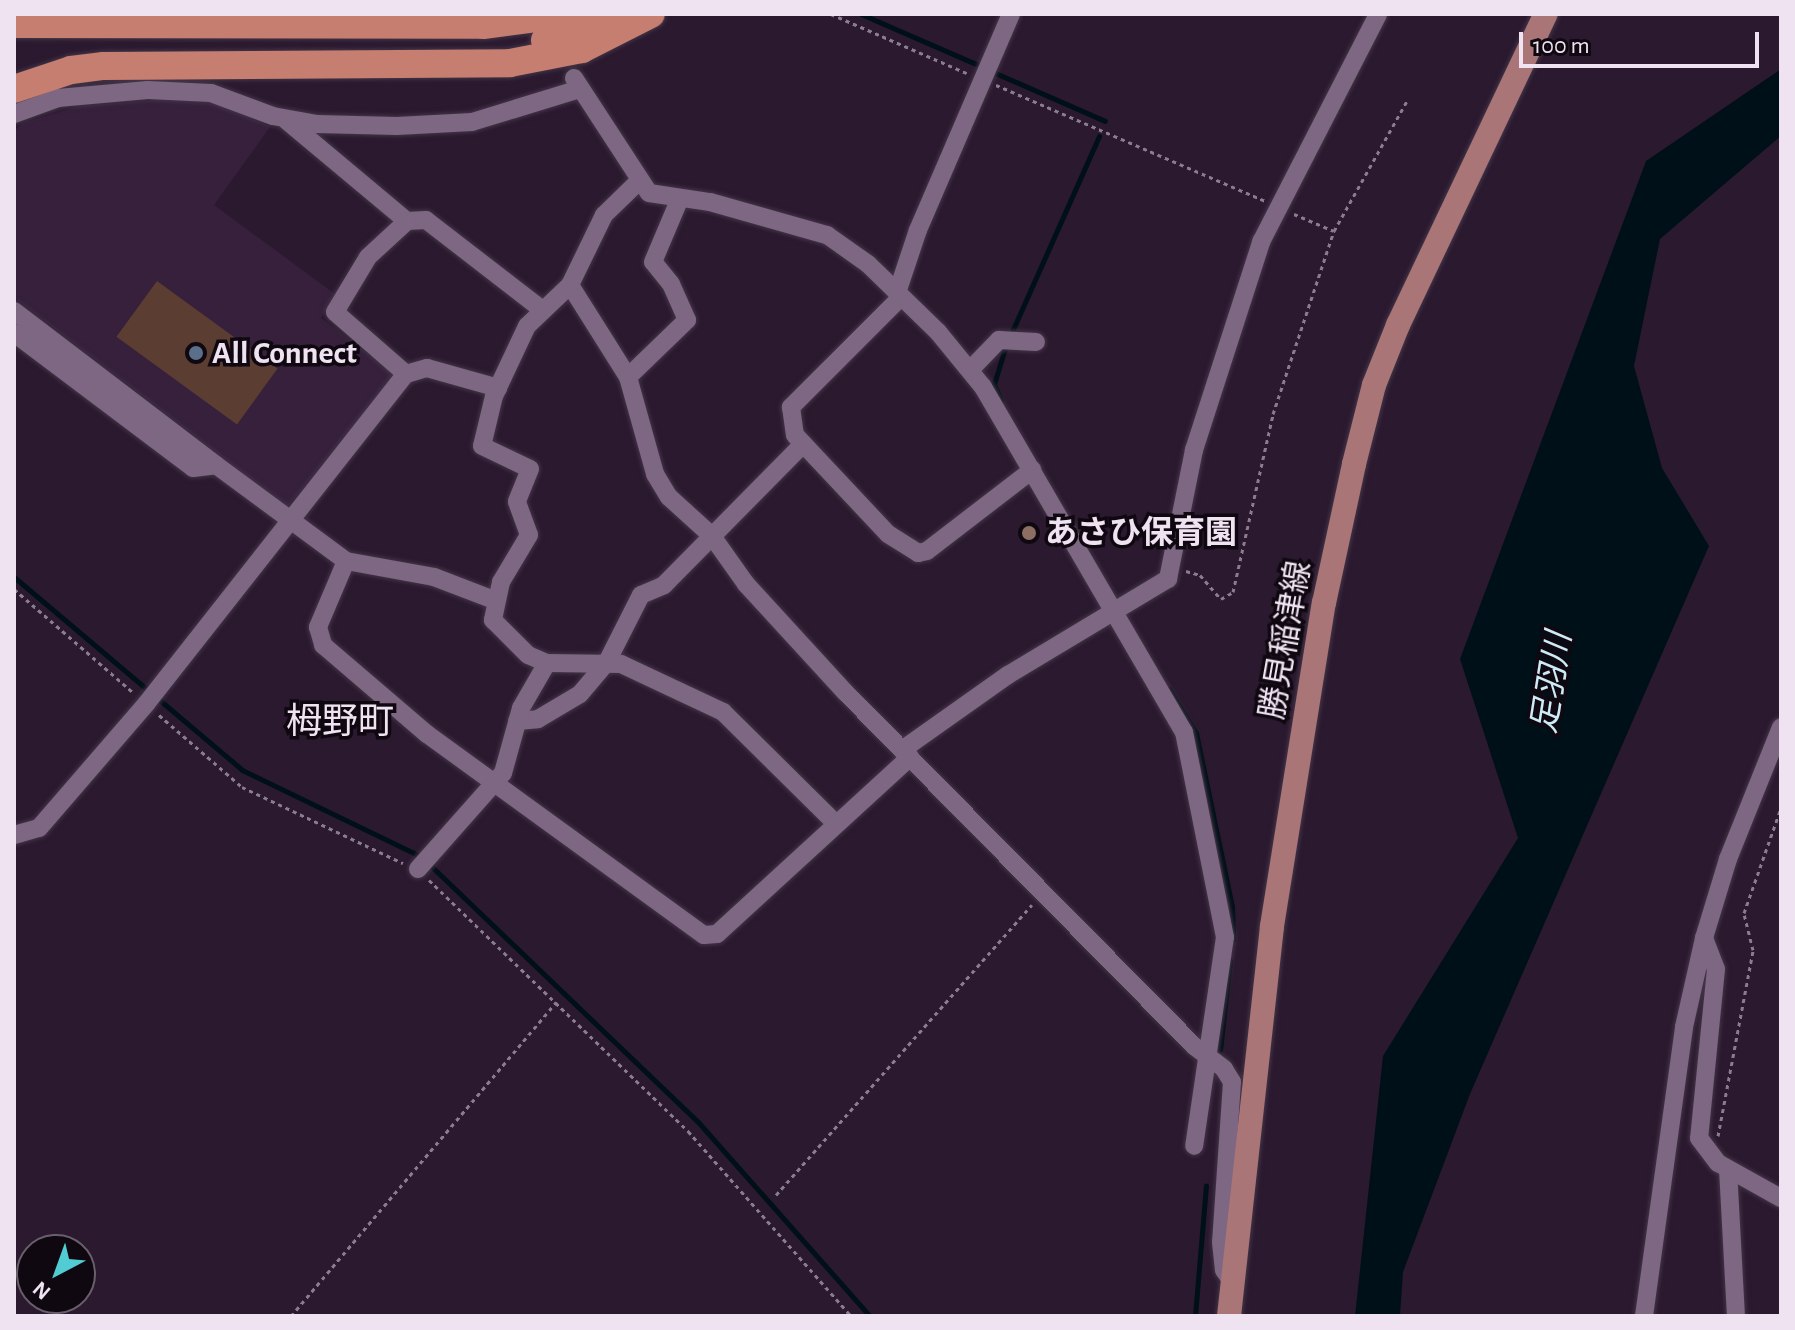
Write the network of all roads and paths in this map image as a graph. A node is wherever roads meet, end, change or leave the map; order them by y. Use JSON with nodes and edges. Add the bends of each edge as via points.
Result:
{"nodes":[{"id":1,"x":211,"y":14,"type":"edge"},
{"id":2,"x":496,"y":14,"type":"edge"},
{"id":3,"x":568,"y":14,"type":"edge"},
{"id":4,"x":611,"y":14,"type":"edge"},
{"id":5,"x":651,"y":14,"type":"edge"},
{"id":6,"x":831,"y":14,"type":"edge"},
{"id":7,"x":1011,"y":14,"type":"edge"},
{"id":8,"x":1378,"y":14,"type":"edge"},
{"id":9,"x":1546,"y":14,"type":"edge"},
{"id":10,"x":291,"y":22,"type":"junction"},
{"id":11,"x":14,"y":24,"type":"edge"},
{"id":12,"x":422,"y":25,"type":"junction"},
{"id":13,"x":14,"y":43,"type":"edge"},
{"id":14,"x":290,"y":64,"type":"junction"},
{"id":15,"x":423,"y":65,"type":"junction"},
{"id":16,"x":983,"y":80,"type":"junction"},
{"id":17,"x":14,"y":89,"type":"edge"},
{"id":18,"x":1407,"y":101,"type":"dead end"},
{"id":19,"x":14,"y":114,"type":"edge"},
{"id":20,"x":283,"y":118,"type":"junction"},
{"id":21,"x":639,"y":181,"type":"junction"},
{"id":22,"x":680,"y":198,"type":"junction"},
{"id":23,"x":1279,"y":207,"type":"junction"},
{"id":24,"x":407,"y":221,"type":"junction"},
{"id":25,"x":1334,"y":231,"type":"junction"},
{"id":26,"x":570,"y":285,"type":"junction"},
{"id":27,"x":899,"y":295,"type":"junction"},
{"id":28,"x":541,"y":309,"type":"junction"},
{"id":29,"x":14,"y":311,"type":"edge"},
{"id":30,"x":14,"y":333,"type":"edge"},
{"id":31,"x":1036,"y":342,"type":"dead end"},
{"id":32,"x":970,"y":370,"type":"junction"},
{"id":33,"x":406,"y":374,"type":"junction"},
{"id":34,"x":628,"y":377,"type":"junction"},
{"id":35,"x":498,"y":388,"type":"junction"},
{"id":36,"x":803,"y":444,"type":"junction"},
{"id":37,"x":216,"y":465,"type":"junction"},
{"id":38,"x":1032,"y":470,"type":"junction"},
{"id":39,"x":290,"y":520,"type":"junction"},
{"id":40,"x":712,"y":536,"type":"junction"},
{"id":41,"x":346,"y":561,"type":"junction"},
{"id":42,"x":1168,"y":579,"type":"junction"},
{"id":43,"x":14,"y":589,"type":"edge"},
{"id":44,"x":494,"y":600,"type":"junction"},
{"id":45,"x":1117,"y":607,"type":"junction"},
{"id":46,"x":607,"y":662,"type":"junction"},
{"id":47,"x":547,"y":663,"type":"junction"},
{"id":48,"x":151,"y":697,"type":"junction"},
{"id":49,"x":517,"y":721,"type":"junction"},
{"id":50,"x":1781,"y":727,"type":"edge"},
{"id":51,"x":906,"y":754,"type":"junction"},
{"id":52,"x":495,"y":782,"type":"junction"},
{"id":53,"x":1781,"y":808,"type":"edge"},
{"id":54,"x":835,"y":823,"type":"junction"},
{"id":55,"x":14,"y":835,"type":"edge"},
{"id":56,"x":423,"y":863,"type":"junction"},
{"id":57,"x":1043,"y":893,"type":"junction"},
{"id":58,"x":1704,"y":938,"type":"junction"},
{"id":59,"x":556,"y":1002,"type":"junction"},
{"id":60,"x":1206,"y":1055,"type":"junction"},
{"id":61,"x":1194,"y":1146,"type":"dead end"},
{"id":62,"x":1721,"y":1164,"type":"junction"},
{"id":63,"x":776,"y":1195,"type":"dead end"},
{"id":64,"x":1781,"y":1198,"type":"edge"},
{"id":65,"x":1233,"y":1284,"type":"junction"},
{"id":66,"x":291,"y":1316,"type":"edge"},
{"id":67,"x":851,"y":1316,"type":"edge"},
{"id":68,"x":1229,"y":1316,"type":"edge"},
{"id":69,"x":1644,"y":1316,"type":"edge"},
{"id":70,"x":1736,"y":1316,"type":"edge"}],
"edges":[{"from":1,"to":10,"type":"highway"},
{"from":2,"to":12,"type":"highway"},
{"from":3,"to":12,"type":"highway","via":[[520,22]]},
{"from":4,"to":15,"type":"highway","via":[[526,46]]},
{"from":5,"to":15,"type":"highway","via":[[613,37],[547,57]]},
{"from":6,"to":16,"type":"path"},
{"from":7,"to":16,"type":"street"},
{"from":8,"to":23,"type":"street"},
{"from":9,"to":65,"type":"main road","name":"勝見稲津線","via":[[1398,325],[1374,385],[1354,464],[1324,603],[1272,926]]},
{"from":10,"to":11,"type":"highway"},
{"from":10,"to":12,"type":"highway"},
{"from":13,"to":14,"type":"highway","via":[[158,45]]},
{"from":14,"to":15,"type":"highway"},
{"from":14,"to":17,"type":"highway","via":[[104,66],[71,70]]},
{"from":16,"to":23,"type":"path"},
{"from":16,"to":27,"type":"street"},
{"from":18,"to":25,"type":"path"},
{"from":19,"to":20,"type":"street","via":[[58,98],[148,90],[211,93]]},
{"from":20,"to":21,"type":"street","via":[[333,125],[472,122],[577,83]]},
{"from":20,"to":24,"type":"street"},
{"from":21,"to":22,"type":"street","via":[[649,193]]},
{"from":21,"to":26,"type":"street","via":[[604,215]]},
{"from":22,"to":27,"type":"street","via":[[793,222],[827,235]]},
{"from":22,"to":34,"type":"street","via":[[653,262],[671,284],[687,320]]},
{"from":23,"to":25,"type":"path"},
{"from":23,"to":42,"type":"street","via":[[1261,242],[1194,450]]},
{"from":24,"to":28,"type":"street","via":[[426,220]]},
{"from":24,"to":33,"type":"street","via":[[368,257],[335,312]]},
{"from":25,"to":42,"type":"path","via":[[1273,414],[1233,592],[1221,599],[1191,571]]},
{"from":26,"to":28,"type":"street"},
{"from":26,"to":34,"type":"street"},
{"from":27,"to":32,"type":"street"},
{"from":27,"to":36,"type":"street","via":[[791,407],[795,435]]},
{"from":28,"to":35,"type":"street"},
{"from":29,"to":37,"type":"street"},
{"from":30,"to":37,"type":"street","via":[[193,468]]},
{"from":31,"to":32,"type":"street","via":[[1008,341]]},
{"from":32,"to":38,"type":"street"},
{"from":33,"to":35,"type":"street","via":[[427,368]]},
{"from":33,"to":39,"type":"street"},
{"from":34,"to":40,"type":"street","via":[[655,474],[669,497]]},
{"from":35,"to":44,"type":"street","via":[[482,446],[530,469],[517,502],[529,535]]},
{"from":36,"to":38,"type":"street","via":[[888,534],[918,553]]},
{"from":36,"to":40,"type":"street"},
{"from":37,"to":39,"type":"street"},
{"from":38,"to":45,"type":"street"},
{"from":39,"to":41,"type":"street"},
{"from":39,"to":48,"type":"street"},
{"from":40,"to":46,"type":"street","via":[[664,585],[641,595]]},
{"from":40,"to":51,"type":"street","via":[[746,584]]},
{"from":41,"to":44,"type":"street","via":[[434,577]]},
{"from":41,"to":52,"type":"street","via":[[318,627],[323,645],[427,734]]},
{"from":42,"to":45,"type":"street"},
{"from":43,"to":48,"type":"path"},
{"from":44,"to":47,"type":"street","via":[[493,620],[504,635]]},
{"from":45,"to":51,"type":"street"},
{"from":45,"to":60,"type":"street","via":[[1184,732],[1222,903],[1225,937]]},
{"from":46,"to":47,"type":"street"},
{"from":46,"to":49,"type":"street","via":[[562,707]]},
{"from":46,"to":54,"type":"street","via":[[723,712]]},
{"from":47,"to":49,"type":"street"},
{"from":48,"to":55,"type":"street","via":[[39,828]]},
{"from":48,"to":56,"type":"path","via":[[242,787]]},
{"from":49,"to":52,"type":"street"},
{"from":50,"to":58,"type":"street","via":[[1728,859]]},
{"from":51,"to":54,"type":"street"},
{"from":51,"to":57,"type":"street"},
{"from":52,"to":54,"type":"street","via":[[704,935],[717,934]]},
{"from":52,"to":56,"type":"street"},
{"from":53,"to":62,"type":"path","via":[[1744,913],[1753,950]]},
{"from":56,"to":59,"type":"path"},
{"from":57,"to":60,"type":"street"},
{"from":57,"to":63,"type":"path"},
{"from":58,"to":62,"type":"street","via":[[1716,969],[1699,1138]]},
{"from":58,"to":69,"type":"street","via":[[1684,1027]]},
{"from":59,"to":66,"type":"path"},
{"from":59,"to":67,"type":"path","via":[[688,1131]]},
{"from":60,"to":61,"type":"street"},
{"from":60,"to":65,"type":"street","via":[[1232,1082],[1221,1242],[1224,1270]]},
{"from":62,"to":64,"type":"street"},
{"from":62,"to":70,"type":"street"},
{"from":65,"to":68,"type":"main road","name":"勝見稲津線"}]}
